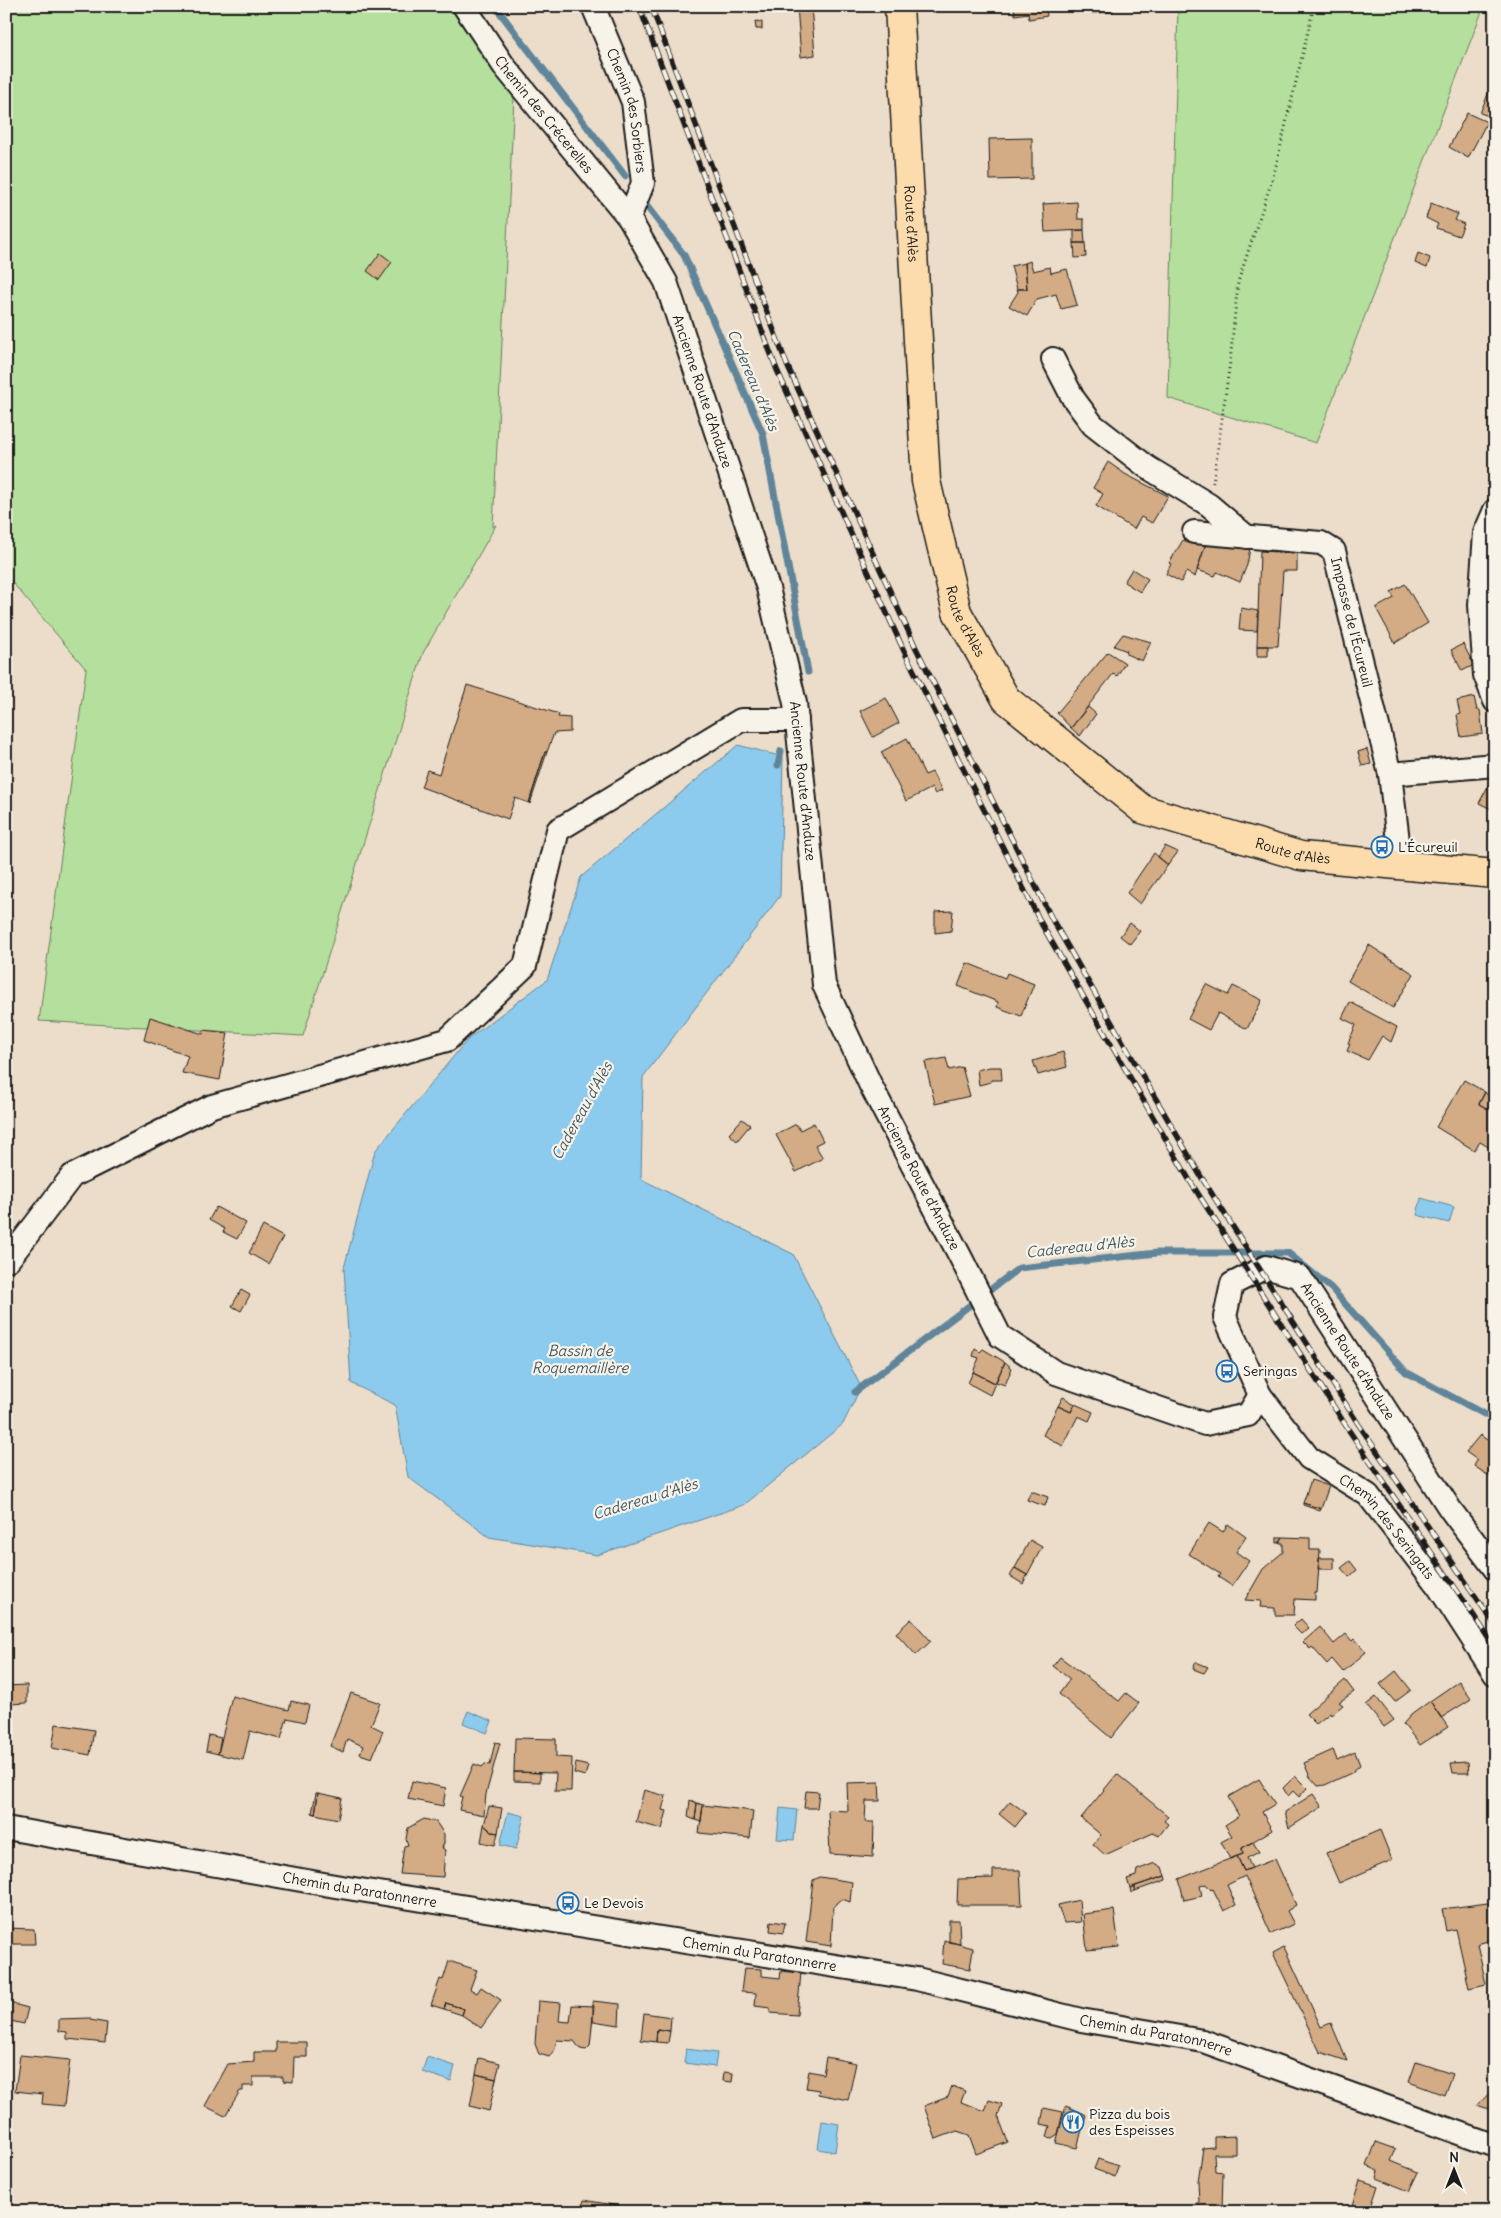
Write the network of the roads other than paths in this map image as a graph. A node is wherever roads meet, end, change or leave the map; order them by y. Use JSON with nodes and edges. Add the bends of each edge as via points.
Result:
{"nodes":[{"id":1,"x":464,"y":6,"type":"edge"},
{"id":2,"x":593,"y":6,"type":"edge"},
{"id":3,"x":899,"y":6,"type":"edge"},
{"id":4,"x":629,"y":218,"type":"junction"},
{"id":5,"x":1053,"y":359,"type":"dead end"},
{"id":6,"x":1495,"y":510,"type":"edge"},
{"id":7,"x":1194,"y":532,"type":"dead end"},
{"id":8,"x":1247,"y":537,"type":"junction"},
{"id":9,"x":1495,"y":701,"type":"edge"},
{"id":10,"x":797,"y":720,"type":"junction"},
{"id":11,"x":1495,"y":765,"type":"edge"},
{"id":12,"x":1390,"y":774,"type":"junction"},
{"id":13,"x":1401,"y":866,"type":"junction"},
{"id":14,"x":1495,"y":874,"type":"edge"},
{"id":15,"x":6,"y":1258,"type":"edge"},
{"id":16,"x":1260,"y":1395,"type":"junction"},
{"id":17,"x":1495,"y":1569,"type":"edge"},
{"id":18,"x":1495,"y":1674,"type":"edge"},
{"id":19,"x":6,"y":1828,"type":"edge"},
{"id":20,"x":1495,"y":2146,"type":"edge"}],
"edges":[{"from":1,"to":4,"type":"street","name":"Chemin des Crécerelles","via":[[504,66]]},
{"from":2,"to":4,"type":"street","name":"Chemin des Sorbiers","via":[[633,102],[643,183]]},
{"from":3,"to":13,"type":"main road","name":"Route d'Alès","via":[[926,481],[957,612],[1006,699],[1142,809],[1301,856]]},
{"from":4,"to":10,"type":"street","name":"Ancienne Route d'Anduze","via":[[666,282],[768,588]]},
{"from":5,"to":8,"type":"street","via":[[1073,398],[1094,425],[1147,466],[1209,505]]},
{"from":6,"to":9,"type":"street","via":[[1485,533],[1480,605],[1485,675]]},
{"from":7,"to":8,"type":"street","name":"Impasse de l'Écureuil"},
{"from":8,"to":12,"type":"street","name":"Impasse de l'Écureuil","via":[[1320,544],[1334,551]]},
{"from":10,"to":15,"type":"street","via":[[741,720],[558,830],[524,966],[447,1040],[212,1106],[72,1176],[9,1259]]},
{"from":10,"to":16,"type":"street","name":"Ancienne Route d'Anduze","via":[[824,985],[870,1086],[1000,1336],[1056,1373],[1204,1424],[1248,1415]]},
{"from":11,"to":12,"type":"street"},
{"from":12,"to":13,"type":"street","name":"Impasse de l'Écureuil"},
{"from":13,"to":14,"type":"main road","name":"Route d'Alès"},
{"from":16,"to":17,"type":"street","name":"Ancienne Route d'Anduze","via":[[1225,1317],[1232,1284],[1266,1267],[1300,1277],[1450,1509]]},
{"from":16,"to":18,"type":"street","name":"Chemin des Seringats","via":[[1308,1458],[1368,1495],[1438,1586]]},
{"from":19,"to":20,"type":"street","name":"Chemin du Paratonnerre","via":[[354,1889],[918,1978],[1081,2020],[1203,2041]]}]}
